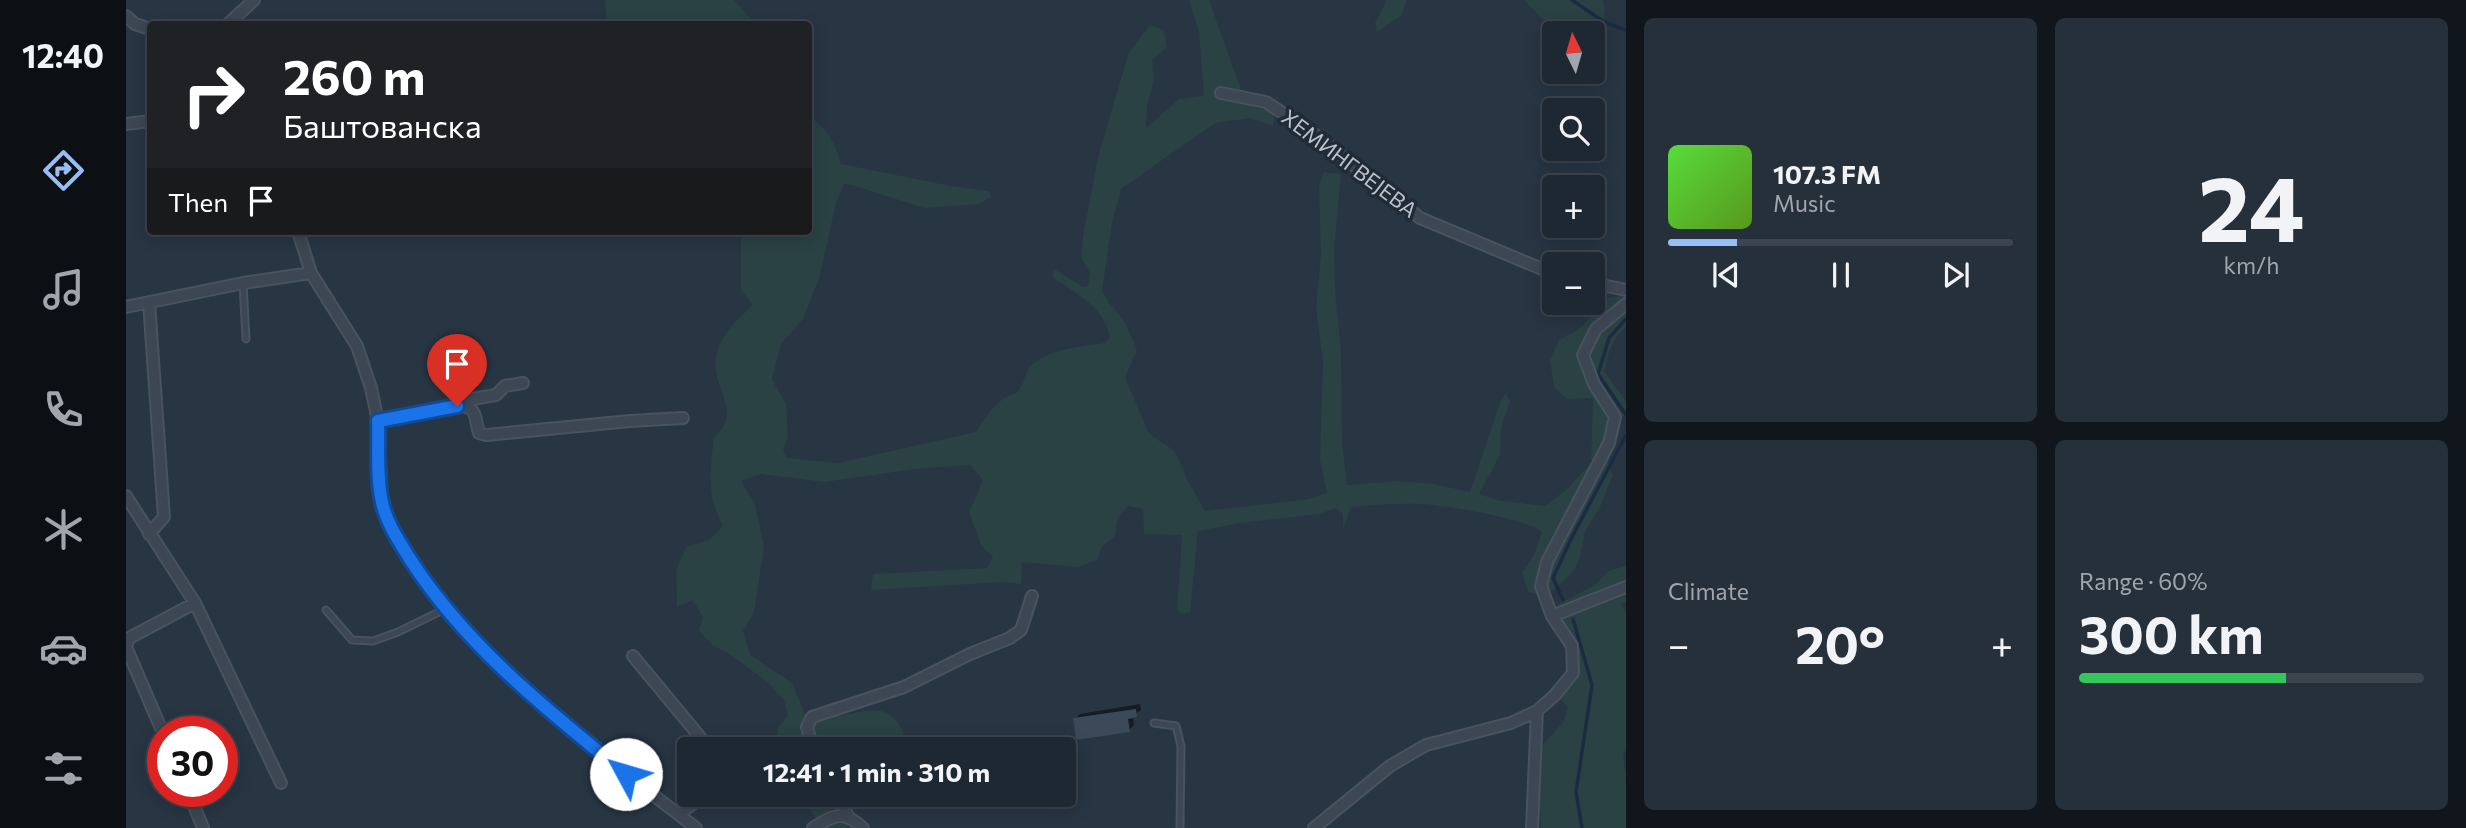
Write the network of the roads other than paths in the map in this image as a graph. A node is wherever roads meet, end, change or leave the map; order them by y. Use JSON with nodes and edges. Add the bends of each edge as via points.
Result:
{"nodes":[{"id":1,"x":254,"y":0,"type":"edge"},
{"id":2,"x":126,"y":16,"type":"edge"},
{"id":3,"x":231,"y":21,"type":"edge"},
{"id":4,"x":147,"y":28,"type":"edge"},
{"id":5,"x":1221,"y":93,"type":"dead end"},
{"id":6,"x":147,"y":121,"type":"edge"},
{"id":7,"x":126,"y":124,"type":"edge"},
{"id":8,"x":299,"y":235,"type":"edge"},
{"id":9,"x":1542,"y":269,"type":"edge"},
{"id":10,"x":311,"y":272,"type":"junction"},
{"id":11,"x":243,"y":283,"type":"junction"},
{"id":12,"x":1605,"y":286,"type":"edge"},
{"id":13,"x":1626,"y":290,"type":"edge"},
{"id":14,"x":149,"y":302,"type":"junction"},
{"id":15,"x":1626,"y":304,"type":"edge"},
{"id":16,"x":126,"y":307,"type":"edge"},
{"id":17,"x":246,"y":340,"type":"dead end"},
{"id":18,"x":523,"y":383,"type":"dead end"},
{"id":19,"x":464,"y":406,"type":"junction"},
{"id":20,"x":1615,"y":417,"type":"junction"},
{"id":21,"x":683,"y":418,"type":"dead end"},
{"id":22,"x":378,"y":421,"type":"junction"},
{"id":23,"x":1626,"y":424,"type":"edge"},
{"id":24,"x":126,"y":496,"type":"edge"},
{"id":25,"x":149,"y":534,"type":"junction"},
{"id":26,"x":1626,"y":587,"type":"edge"},
{"id":27,"x":1032,"y":596,"type":"dead end"},
{"id":28,"x":195,"y":603,"type":"junction"},
{"id":29,"x":445,"y":609,"type":"junction"},
{"id":30,"x":326,"y":610,"type":"dead end"},
{"id":31,"x":1552,"y":616,"type":"junction"},
{"id":32,"x":633,"y":656,"type":"dead end"},
{"id":33,"x":1537,"y":711,"type":"junction"},
{"id":34,"x":156,"y":716,"type":"edge"},
{"id":35,"x":1154,"y":723,"type":"dead end"},
{"id":36,"x":700,"y":737,"type":"edge"},
{"id":37,"x":810,"y":737,"type":"edge"},
{"id":38,"x":281,"y":783,"type":"dead end"},
{"id":39,"x":194,"y":807,"type":"edge"},
{"id":40,"x":689,"y":807,"type":"edge"},
{"id":41,"x":844,"y":807,"type":"edge"},
{"id":42,"x":679,"y":814,"type":"junction"},
{"id":43,"x":848,"y":816,"type":"junction"},
{"id":44,"x":203,"y":828,"type":"edge"},
{"id":45,"x":696,"y":828,"type":"edge"},
{"id":46,"x":813,"y":828,"type":"edge"},
{"id":47,"x":863,"y":828,"type":"edge"},
{"id":48,"x":1180,"y":828,"type":"edge"},
{"id":49,"x":1314,"y":828,"type":"edge"},
{"id":50,"x":1532,"y":828,"type":"edge"}],
"edges":[{"from":1,"to":3,"type":"street"},
{"from":2,"to":4,"type":"street"},
{"from":5,"to":9,"type":"street","name":"ХЕМИНГВЕЈЕВА","via":[[1266,102],[1317,136],[1420,218]]},
{"from":6,"to":7,"type":"street"},
{"from":8,"to":10,"type":"street"},
{"from":10,"to":11,"type":"street"},
{"from":10,"to":22,"type":"street","via":[[356,346]]},
{"from":11,"to":14,"type":"street"},
{"from":11,"to":17,"type":"lane"},
{"from":12,"to":13,"type":"street"},
{"from":14,"to":16,"type":"street"},
{"from":14,"to":25,"type":"street","via":[[164,517]]},
{"from":15,"to":20,"type":"street","via":[[1597,329],[1583,355],[1594,384]]},
{"from":18,"to":19,"type":"street","via":[[505,386],[496,395],[471,399]]},
{"from":19,"to":21,"type":"street","via":[[474,411],[480,433],[486,435]]},
{"from":19,"to":22,"type":"street"},
{"from":20,"to":23,"type":"street"},
{"from":20,"to":31,"type":"street","via":[[1609,443],[1547,562],[1541,586]]},
{"from":22,"to":29,"type":"street","via":[[382,501],[389,523]]},
{"from":24,"to":25,"type":"street"},
{"from":25,"to":28,"type":"street"},
{"from":26,"to":31,"type":"street"},
{"from":27,"to":37,"type":"street","via":[[1021,630],[1010,638],[904,687],[812,717],[807,727]]},
{"from":28,"to":34,"type":"street","via":[[129,638],[126,647]]},
{"from":28,"to":38,"type":"street"},
{"from":29,"to":30,"type":"lane","via":[[373,642],[352,640]]},
{"from":29,"to":42,"type":"street","via":[[557,717]]},
{"from":31,"to":33,"type":"street","via":[[1572,646],[1573,673]]},
{"from":32,"to":36,"type":"street"},
{"from":33,"to":49,"type":"street","via":[[1511,723],[1426,745],[1390,766]]},
{"from":33,"to":50,"type":"street"},
{"from":35,"to":48,"type":"lane","via":[[1176,726],[1181,746]]},
{"from":39,"to":44,"type":"street"},
{"from":40,"to":42,"type":"street"},
{"from":41,"to":43,"type":"street"},
{"from":42,"to":45,"type":"street"},
{"from":43,"to":46,"type":"street","via":[[835,815]]},
{"from":43,"to":47,"type":"street"}]}
